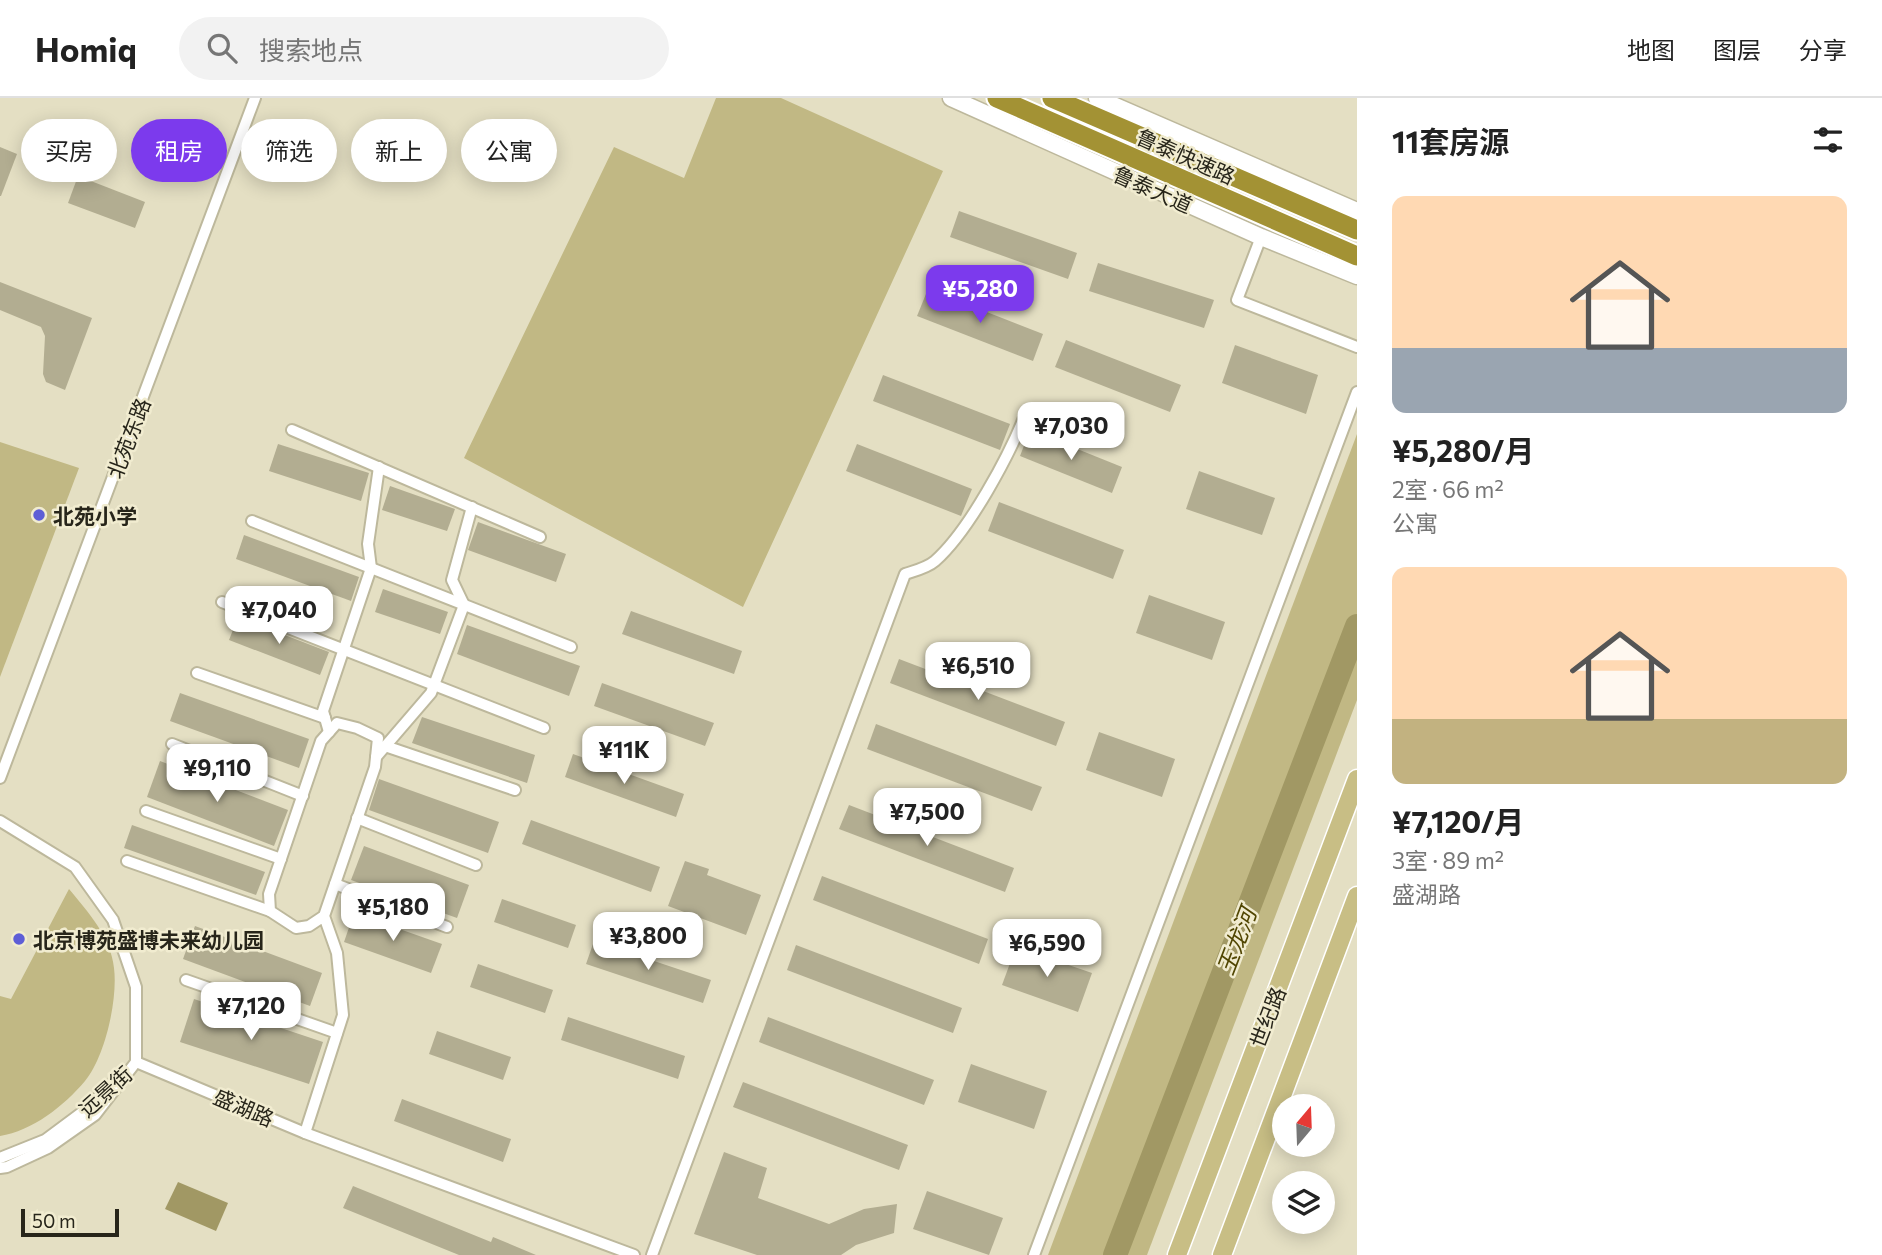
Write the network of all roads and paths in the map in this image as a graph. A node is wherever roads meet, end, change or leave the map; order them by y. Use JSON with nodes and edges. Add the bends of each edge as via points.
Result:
{"nodes":[{"id":1,"x":255,"y":98,"type":"edge"},
{"id":2,"x":951,"y":98,"type":"edge"},
{"id":3,"x":997,"y":98,"type":"edge"},
{"id":4,"x":1052,"y":98,"type":"edge"},
{"id":5,"x":1097,"y":98,"type":"edge"},
{"id":6,"x":1357,"y":211,"type":"edge"},
{"id":7,"x":1357,"y":230,"type":"edge"},
{"id":8,"x":1261,"y":237,"type":"junction"},
{"id":9,"x":1357,"y":256,"type":"edge"},
{"id":10,"x":1357,"y":276,"type":"edge"},
{"id":11,"x":1357,"y":347,"type":"edge"},
{"id":12,"x":1357,"y":392,"type":"edge"},
{"id":13,"x":1026,"y":413,"type":"dead end"},
{"id":14,"x":292,"y":430,"type":"dead end"},
{"id":15,"x":379,"y":467,"type":"junction"},
{"id":16,"x":472,"y":508,"type":"junction"},
{"id":17,"x":252,"y":521,"type":"dead end"},
{"id":18,"x":540,"y":537,"type":"dead end"},
{"id":19,"x":371,"y":568,"type":"junction"},
{"id":20,"x":222,"y":602,"type":"dead end"},
{"id":21,"x":464,"y":605,"type":"junction"},
{"id":22,"x":571,"y":648,"type":"dead end"},
{"id":23,"x":344,"y":650,"type":"junction"},
{"id":24,"x":197,"y":673,"type":"dead end"},
{"id":25,"x":434,"y":685,"type":"junction"},
{"id":26,"x":325,"y":718,"type":"junction"},
{"id":27,"x":544,"y":729,"type":"dead end"},
{"id":28,"x":329,"y":732,"type":"junction"},
{"id":29,"x":172,"y":744,"type":"dead end"},
{"id":30,"x":385,"y":746,"type":"junction"},
{"id":31,"x":376,"y":757,"type":"junction"},
{"id":32,"x":0,"y":778,"type":"edge"},
{"id":33,"x":1357,"y":779,"type":"edge"},
{"id":34,"x":515,"y":790,"type":"dead end"},
{"id":35,"x":303,"y":796,"type":"junction"},
{"id":36,"x":146,"y":811,"type":"dead end"},
{"id":37,"x":357,"y":818,"type":"junction"},
{"id":38,"x":0,"y":821,"type":"edge"},
{"id":39,"x":281,"y":859,"type":"junction"},
{"id":40,"x":127,"y":861,"type":"dead end"},
{"id":41,"x":476,"y":865,"type":"dead end"},
{"id":42,"x":335,"y":884,"type":"junction"},
{"id":43,"x":1357,"y":896,"type":"edge"},
{"id":44,"x":270,"y":911,"type":"junction"},
{"id":45,"x":324,"y":916,"type":"junction"},
{"id":46,"x":447,"y":927,"type":"dead end"},
{"id":47,"x":186,"y":979,"type":"dead end"},
{"id":48,"x":337,"y":1033,"type":"junction"},
{"id":49,"x":136,"y":1062,"type":"junction"},
{"id":50,"x":305,"y":1133,"type":"junction"},
{"id":51,"x":0,"y":1158,"type":"edge"},
{"id":52,"x":0,"y":1168,"type":"edge"},
{"id":53,"x":634,"y":1255,"type":"edge"},
{"id":54,"x":652,"y":1255,"type":"edge"},
{"id":55,"x":1034,"y":1255,"type":"edge"},
{"id":56,"x":1177,"y":1255,"type":"edge"},
{"id":57,"x":1222,"y":1255,"type":"edge"}],
"edges":[{"from":1,"to":32,"type":"street","name":"北苑东路"},
{"from":2,"to":8,"type":"main road","name":"鲁泰大道"},
{"from":3,"to":9,"type":"highway","name":"鲁泰快速路"},
{"from":4,"to":7,"type":"highway","name":"鲁泰快速路"},
{"from":5,"to":6,"type":"main road"},
{"from":8,"to":10,"type":"main road","name":"鲁泰大道"},
{"from":8,"to":11,"type":"street","via":[[1237,300]]},
{"from":12,"to":55,"type":"street"},
{"from":13,"to":54,"type":"street","via":[[986,493],[953,540],[933,563],[905,574]]},
{"from":14,"to":15,"type":"street"},
{"from":15,"to":16,"type":"street"},
{"from":15,"to":19,"type":"street","via":[[368,544]]},
{"from":16,"to":18,"type":"street"},
{"from":16,"to":21,"type":"street","via":[[452,580]]},
{"from":17,"to":19,"type":"street"},
{"from":19,"to":21,"type":"street"},
{"from":19,"to":23,"type":"street"},
{"from":20,"to":23,"type":"street"},
{"from":21,"to":22,"type":"street"},
{"from":21,"to":25,"type":"street"},
{"from":23,"to":25,"type":"street"},
{"from":23,"to":26,"type":"street","via":[[323,711]]},
{"from":24,"to":26,"type":"street"},
{"from":25,"to":27,"type":"street"},
{"from":25,"to":30,"type":"street"},
{"from":26,"to":28,"type":"street"},
{"from":28,"to":31,"type":"street","via":[[337,723],[378,738]]},
{"from":28,"to":35,"type":"street","via":[[321,741]]},
{"from":29,"to":35,"type":"street"},
{"from":30,"to":31,"type":"street"},
{"from":30,"to":34,"type":"street"},
{"from":31,"to":37,"type":"street"},
{"from":33,"to":56,"type":"main road","name":"世纪路"},
{"from":35,"to":39,"type":"street"},
{"from":36,"to":39,"type":"street"},
{"from":37,"to":41,"type":"street"},
{"from":37,"to":42,"type":"street"},
{"from":38,"to":49,"type":"street","via":[[75,867],[113,920],[136,988]]},
{"from":39,"to":44,"type":"street","via":[[269,894]]},
{"from":40,"to":44,"type":"street"},
{"from":42,"to":45,"type":"street"},
{"from":42,"to":46,"type":"street"},
{"from":43,"to":57,"type":"main road","name":"世纪路"},
{"from":44,"to":45,"type":"street","via":[[296,928]]},
{"from":45,"to":48,"type":"street","via":[[337,953],[343,1015]]},
{"from":47,"to":48,"type":"street"},
{"from":48,"to":50,"type":"street"},
{"from":49,"to":50,"type":"street","name":"盛湖路"},
{"from":49,"to":51,"type":"street","name":"远景街","via":[[88,1108],[45,1140]]},
{"from":49,"to":52,"type":"street","name":"远景街","via":[[95,1115],[48,1148]]},
{"from":50,"to":53,"type":"street","name":"盛湖路"}]}
